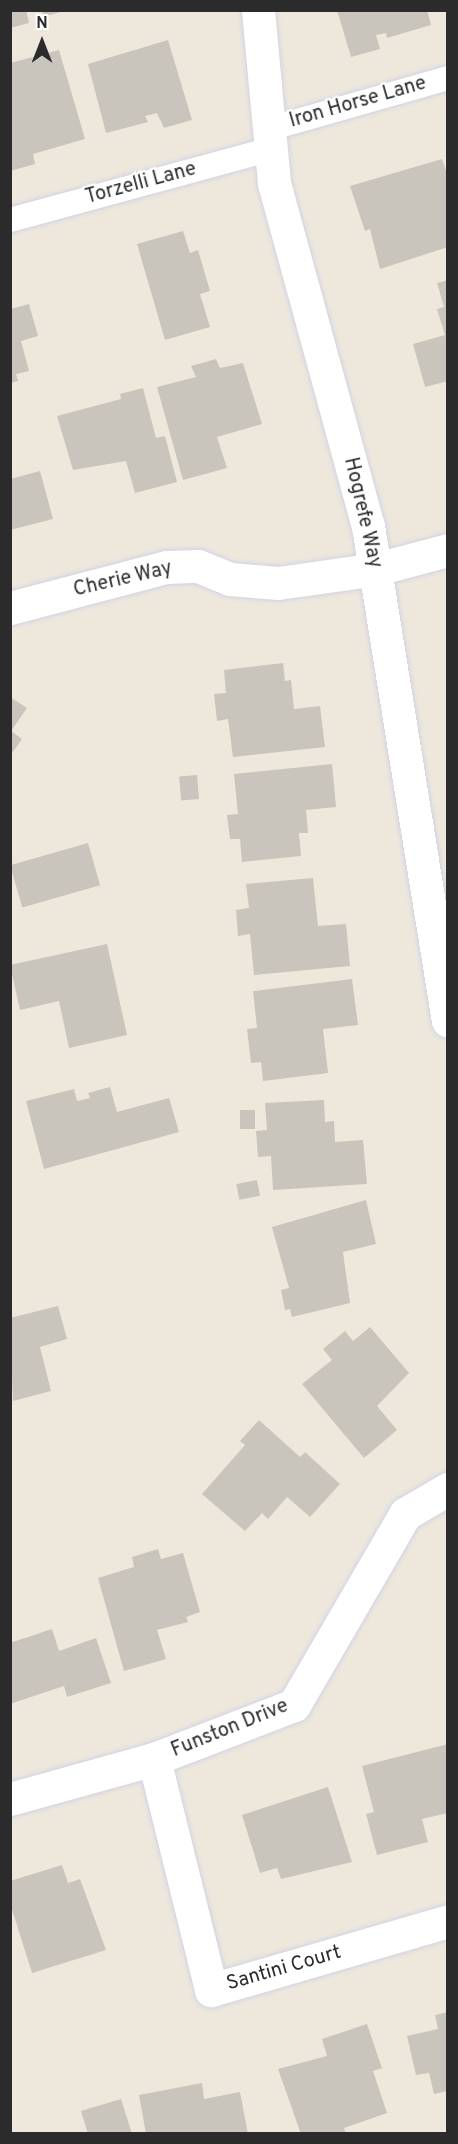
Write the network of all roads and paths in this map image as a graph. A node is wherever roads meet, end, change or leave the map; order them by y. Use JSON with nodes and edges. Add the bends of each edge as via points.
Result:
{"nodes":[{"id":1,"x":258,"y":10,"type":"edge"},
{"id":2,"x":447,"y":78,"type":"edge"},
{"id":3,"x":270,"y":139,"type":"junction"},
{"id":4,"x":10,"y":220,"type":"edge"},
{"id":5,"x":447,"y":550,"type":"edge"},
{"id":6,"x":376,"y":569,"type":"junction"},
{"id":7,"x":10,"y":608,"type":"edge"},
{"id":8,"x":447,"y":1021,"type":"edge"},
{"id":9,"x":447,"y":1489,"type":"edge"},
{"id":10,"x":154,"y":1760,"type":"junction"},
{"id":11,"x":10,"y":1799,"type":"edge"},
{"id":12,"x":447,"y":1921,"type":"edge"}],
"edges":[{"from":1,"to":3,"type":"street","name":"Hogrefe Way"},
{"from":2,"to":3,"type":"lane","name":"Iron Horse Lane"},
{"from":3,"to":4,"type":"lane","name":"Torzelli Lane"},
{"from":3,"to":6,"type":"street","name":"Hogrefe Way","via":[[274,183],[368,526]]},
{"from":5,"to":6,"type":"street","name":"Cherie Way"},
{"from":6,"to":7,"type":"street","name":"Cherie Way","via":[[278,583],[230,579],[198,566],[166,567]]},
{"from":6,"to":8,"type":"street","name":"Hogrefe Way"},
{"from":9,"to":10,"type":"street","name":"Funston Drive","via":[[405,1514],[294,1705]]},
{"from":10,"to":11,"type":"street","name":"Funston Drive"},
{"from":10,"to":12,"type":"street","name":"Santini Court","via":[[211,1990]]}]}
